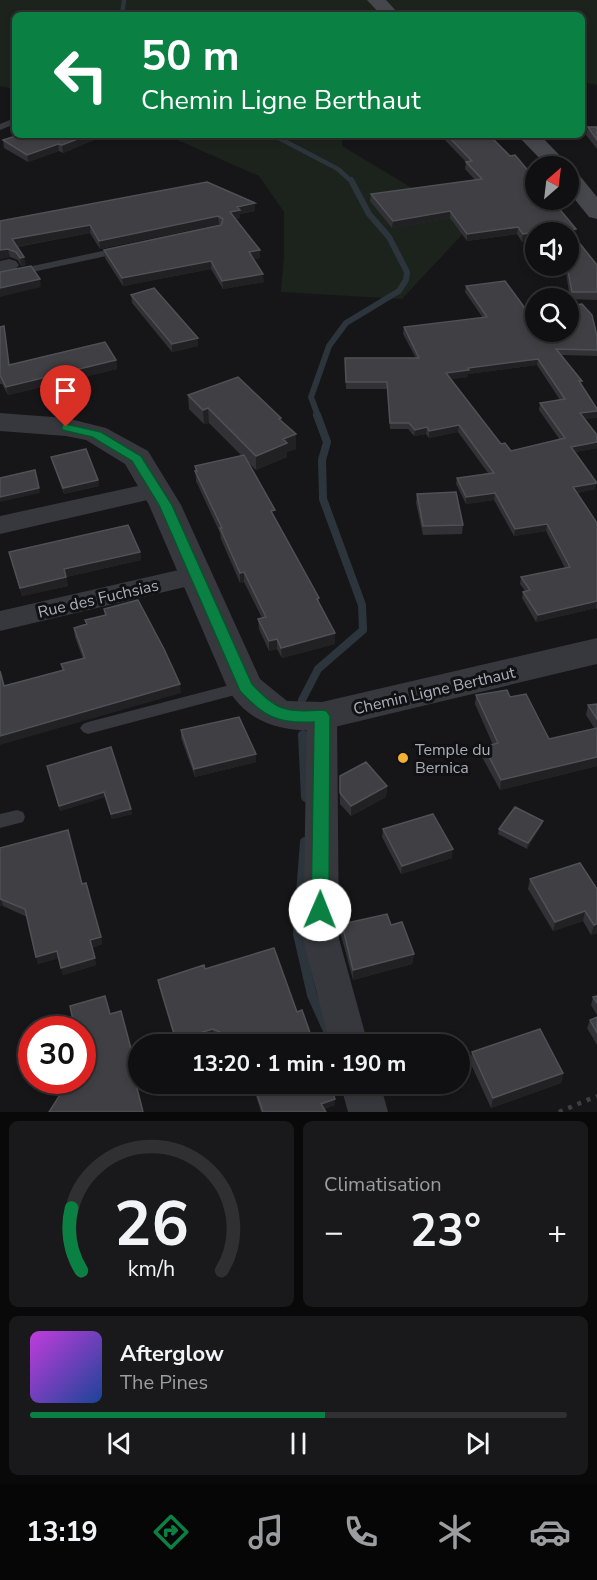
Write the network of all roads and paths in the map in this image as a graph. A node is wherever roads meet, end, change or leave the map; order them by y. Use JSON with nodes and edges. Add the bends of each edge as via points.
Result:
{"nodes":[{"id":1,"x":376,"y":0,"type":"edge"},
{"id":2,"x":388,"y":12,"type":"edge"},
{"id":3,"x":531,"y":138,"type":"edge"},
{"id":4,"x":549,"y":156,"type":"edge"},
{"id":5,"x":579,"y":190,"type":"edge"},
{"id":6,"x":597,"y":212,"type":"edge"},
{"id":7,"x":137,"y":246,"type":"edge"},
{"id":8,"x":3,"y":269,"type":"edge"},
{"id":9,"x":0,"y":422,"type":"edge"},
{"id":10,"x":156,"y":490,"type":"junction"},
{"id":11,"x":0,"y":525,"type":"edge"},
{"id":12,"x":196,"y":575,"type":"junction"},
{"id":13,"x":0,"y":621,"type":"edge"},
{"id":14,"x":597,"y":651,"type":"edge"},
{"id":15,"x":245,"y":687,"type":"junction"},
{"id":16,"x":322,"y":716,"type":"junction"},
{"id":17,"x":88,"y":728,"type":"dead end"},
{"id":18,"x":17,"y":817,"type":"dead end"},
{"id":19,"x":0,"y":821,"type":"edge"},
{"id":20,"x":347,"y":1034,"type":"edge"},
{"id":21,"x":363,"y":1094,"type":"edge"},
{"id":22,"x":597,"y":1096,"type":"edge"},
{"id":23,"x":368,"y":1112,"type":"edge"},
{"id":24,"x":559,"y":1112,"type":"edge"}],
"edges":[{"from":1,"to":2,"type":"main road"},
{"from":3,"to":4,"type":"main road"},
{"from":5,"to":6,"type":"main road"},
{"from":7,"to":8,"type":"lane"},
{"from":9,"to":10,"type":"street","name":"Chemin Ligne Berthaut","via":[[66,427],[96,434],[137,458]]},
{"from":10,"to":11,"type":"street"},
{"from":10,"to":12,"type":"street","name":"Chemin Ligne Berthaut"},
{"from":12,"to":13,"type":"street","name":"Rue des Fuchsias"},
{"from":12,"to":15,"type":"street","name":"Chemin Ligne Berthaut"},
{"from":14,"to":16,"type":"street","name":"Chemin Ligne Berthaut"},
{"from":15,"to":16,"type":"street","name":"Chemin Ligne Berthaut","via":[[278,715]]},
{"from":15,"to":17,"type":"lane"},
{"from":16,"to":20,"type":"street","via":[[321,939]]},
{"from":18,"to":19,"type":"lane"},
{"from":21,"to":23,"type":"street"},
{"from":22,"to":24,"type":"path"}]}
